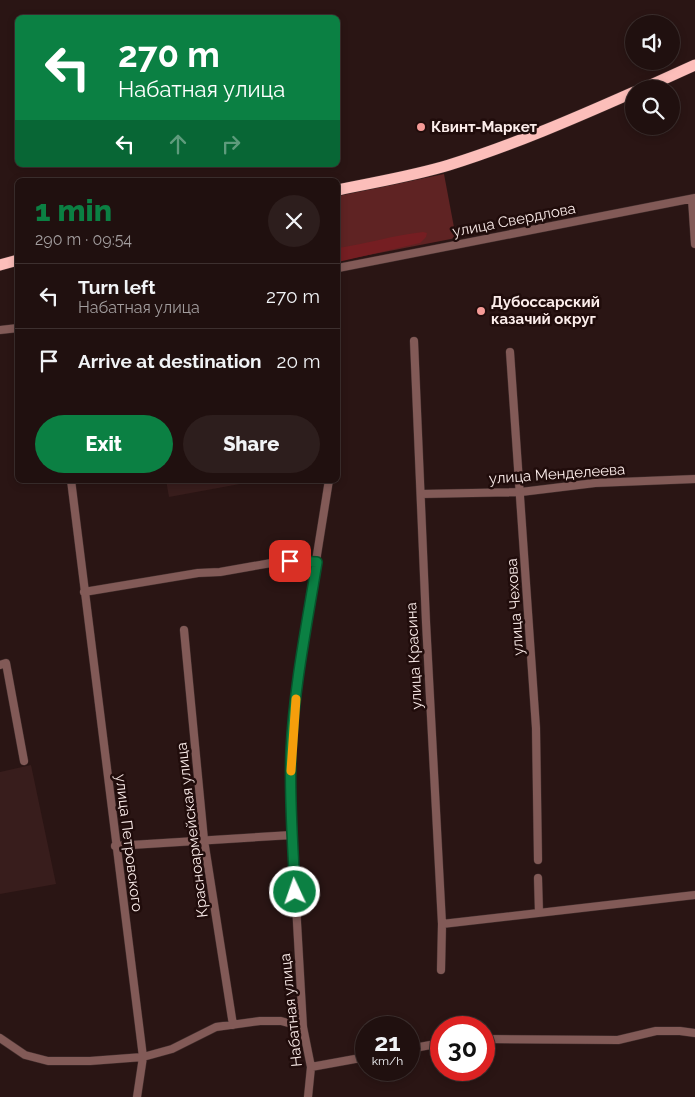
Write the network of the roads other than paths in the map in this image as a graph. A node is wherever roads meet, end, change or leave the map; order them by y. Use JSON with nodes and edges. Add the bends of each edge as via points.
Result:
{"nodes":[{"id":1,"x":695,"y":65,"type":"edge"},
{"id":2,"x":662,"y":80,"type":"edge"},
{"id":3,"x":625,"y":96,"type":"edge"},
{"id":4,"x":340,"y":190,"type":"edge"},
{"id":5,"x":694,"y":198,"type":"edge"},
{"id":6,"x":695,"y":244,"type":"edge"},
{"id":7,"x":15,"y":261,"type":"edge"},
{"id":8,"x":0,"y":264,"type":"edge"},
{"id":9,"x":340,"y":268,"type":"edge"},
{"id":10,"x":15,"y":328,"type":"edge"},
{"id":11,"x":0,"y":330,"type":"edge"},
{"id":12,"x":414,"y":341,"type":"dead end"},
{"id":13,"x":510,"y":352,"type":"dead end"},
{"id":14,"x":695,"y":479,"type":"edge"},
{"id":15,"x":71,"y":483,"type":"edge"},
{"id":16,"x":329,"y":483,"type":"edge"},
{"id":17,"x":521,"y":492,"type":"junction"},
{"id":18,"x":421,"y":494,"type":"junction"},
{"id":19,"x":317,"y":562,"type":"junction"},
{"id":20,"x":84,"y":592,"type":"junction"},
{"id":21,"x":184,"y":630,"type":"dead end"},
{"id":22,"x":0,"y":665,"type":"edge"},
{"id":23,"x":24,"y":761,"type":"dead end"},
{"id":24,"x":292,"y":835,"type":"junction"},
{"id":25,"x":204,"y":840,"type":"junction"},
{"id":26,"x":115,"y":846,"type":"junction"},
{"id":27,"x":538,"y":860,"type":"dead end"},
{"id":28,"x":538,"y":878,"type":"dead end"},
{"id":29,"x":695,"y":896,"type":"edge"},
{"id":30,"x":539,"y":913,"type":"junction"},
{"id":31,"x":442,"y":924,"type":"junction"},
{"id":32,"x":441,"y":970,"type":"dead end"},
{"id":33,"x":233,"y":1025,"type":"junction"},
{"id":34,"x":303,"y":1026,"type":"junction"},
{"id":35,"x":695,"y":1033,"type":"edge"},
{"id":36,"x":0,"y":1038,"type":"edge"},
{"id":37,"x":495,"y":1039,"type":"edge"},
{"id":38,"x":143,"y":1057,"type":"junction"},
{"id":39,"x":355,"y":1059,"type":"edge"},
{"id":40,"x":312,"y":1067,"type":"junction"},
{"id":41,"x":137,"y":1097,"type":"edge"},
{"id":42,"x":308,"y":1097,"type":"edge"}],
"edges":[{"from":1,"to":2,"type":"highway"},
{"from":3,"to":4,"type":"highway","via":[[551,129],[451,164]]},
{"from":5,"to":6,"type":"street"},
{"from":5,"to":9,"type":"street","name":"улица Свердлова"},
{"from":7,"to":8,"type":"highway"},
{"from":10,"to":11,"type":"street"},
{"from":12,"to":18,"type":"street","name":"улица Красина"},
{"from":13,"to":17,"type":"street","name":"улица Чехова"},
{"from":14,"to":17,"type":"street","name":"улица Менделеева","via":[[595,483]]},
{"from":15,"to":20,"type":"street","name":"улица Петровского"},
{"from":16,"to":19,"type":"street","name":"Набатная улица"},
{"from":17,"to":18,"type":"street","name":"улица Менделеева"},
{"from":17,"to":27,"type":"street","name":"улица Чехова","via":[[536,728]]},
{"from":18,"to":31,"type":"street","name":"улица Красина"},
{"from":19,"to":20,"type":"street","via":[[277,562]]},
{"from":19,"to":24,"type":"street","name":"Набатная улица","via":[[298,673],[291,751]]},
{"from":20,"to":26,"type":"street","name":"улица Петровского"},
{"from":21,"to":25,"type":"street","name":"Красноармейская улица"},
{"from":22,"to":23,"type":"street","via":[[6,663]]},
{"from":24,"to":25,"type":"street"},
{"from":24,"to":34,"type":"street","name":"Набатная улица"},
{"from":25,"to":26,"type":"street"},
{"from":25,"to":33,"type":"street","name":"Красноармейская улица"},
{"from":26,"to":38,"type":"street","name":"улица Петровского"},
{"from":28,"to":30,"type":"street"},
{"from":29,"to":30,"type":"street"},
{"from":30,"to":31,"type":"street"},
{"from":31,"to":32,"type":"street","name":"улица Красина"},
{"from":33,"to":34,"type":"street","via":[[281,1021]]},
{"from":33,"to":38,"type":"street","via":[[216,1026],[172,1049]]},
{"from":34,"to":40,"type":"street","name":"Набатная улица"},
{"from":35,"to":37,"type":"street","via":[[656,1031],[618,1040]]},
{"from":36,"to":38,"type":"street","via":[[25,1056],[48,1061]]},
{"from":38,"to":41,"type":"street","name":"улица Петровского"},
{"from":39,"to":40,"type":"street"},
{"from":40,"to":42,"type":"street","name":"Набатная улица"}]}
